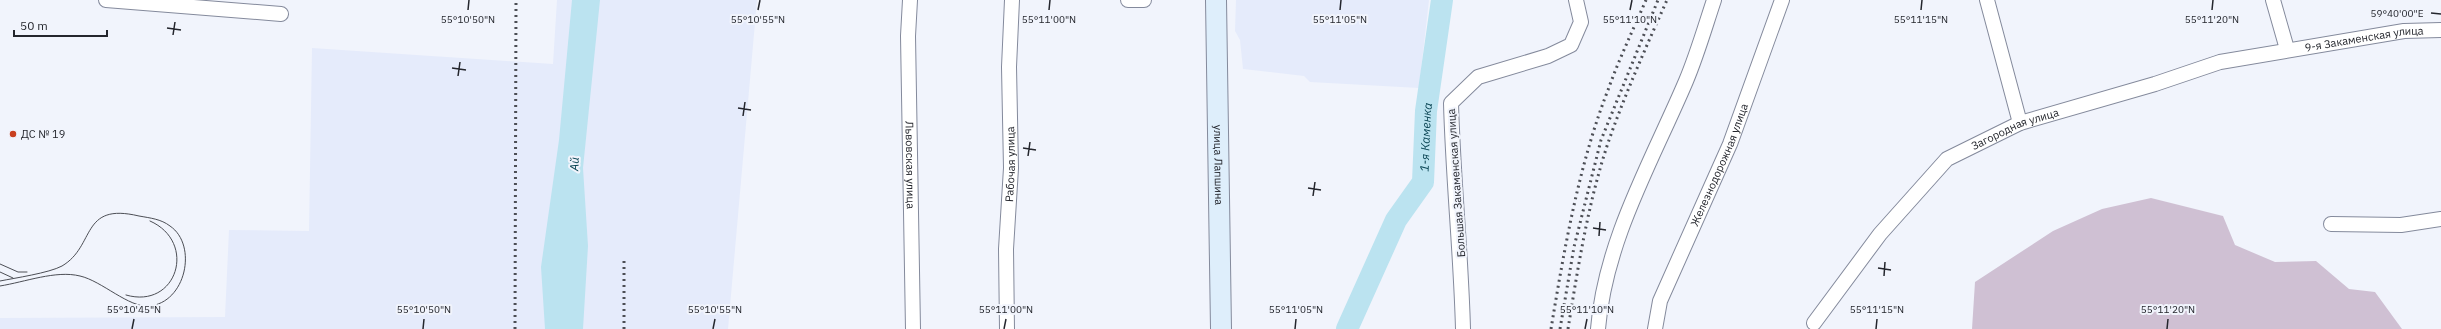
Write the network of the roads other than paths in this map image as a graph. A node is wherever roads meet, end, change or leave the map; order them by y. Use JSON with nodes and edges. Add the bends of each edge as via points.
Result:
{"nodes":[{"id":1,"x":106,"y":0,"type":"edge"},
{"id":2,"x":910,"y":0,"type":"edge"},
{"id":3,"x":1012,"y":0,"type":"edge"},
{"id":4,"x":1128,"y":0,"type":"edge"},
{"id":5,"x":1144,"y":0,"type":"edge"},
{"id":6,"x":1216,"y":0,"type":"edge"},
{"id":7,"x":1576,"y":0,"type":"edge"},
{"id":8,"x":1714,"y":0,"type":"edge"},
{"id":9,"x":1782,"y":0,"type":"edge"},
{"id":10,"x":1987,"y":0,"type":"edge"},
{"id":11,"x":2273,"y":0,"type":"edge"},
{"id":12,"x":281,"y":14,"type":"dead end"},
{"id":13,"x":2441,"y":30,"type":"edge"},
{"id":14,"x":2287,"y":49,"type":"junction"},
{"id":15,"x":2020,"y":123,"type":"junction"},
{"id":16,"x":2441,"y":219,"type":"edge"},
{"id":17,"x":2331,"y":224,"type":"dead end"},
{"id":18,"x":1814,"y":323,"type":"dead end"},
{"id":19,"x":913,"y":329,"type":"edge"},
{"id":20,"x":1007,"y":329,"type":"edge"},
{"id":21,"x":1221,"y":329,"type":"edge"},
{"id":22,"x":1463,"y":329,"type":"edge"},
{"id":23,"x":1598,"y":329,"type":"edge"},
{"id":24,"x":1655,"y":329,"type":"edge"}],
"edges":[{"from":1,"to":12,"type":"street"},
{"from":2,"to":19,"type":"street","name":"Львовская улица","via":[[908,36]]},
{"from":3,"to":20,"type":"street","name":"Рабочая улица","via":[[1009,68],[1011,168],[1006,249]]},
{"from":4,"to":5,"type":"street"},
{"from":6,"to":21,"type":"street","name":"улица Лапшина"},
{"from":7,"to":22,"type":"street","name":"Большая Закаменская улица","via":[[1581,22],[1571,45],[1548,56],[1478,77],[1451,103]]},
{"from":8,"to":23,"type":"street","via":[[1687,79],[1628,211],[1610,260],[1599,311]]},
{"from":9,"to":24,"type":"street","name":"Железнодорожная улица","via":[[1730,144],[1660,301]]},
{"from":10,"to":15,"type":"street"},
{"from":11,"to":14,"type":"street"},
{"from":13,"to":14,"type":"street","name":"9-я Закаменская улица","via":[[2404,31]]},
{"from":14,"to":15,"type":"street","name":"Загородная улица","via":[[2220,62],[2155,84]]},
{"from":15,"to":18,"type":"street","name":"Загородная улица","via":[[1947,159],[1880,234]]},
{"from":16,"to":17,"type":"street","via":[[2402,225]]}]}
